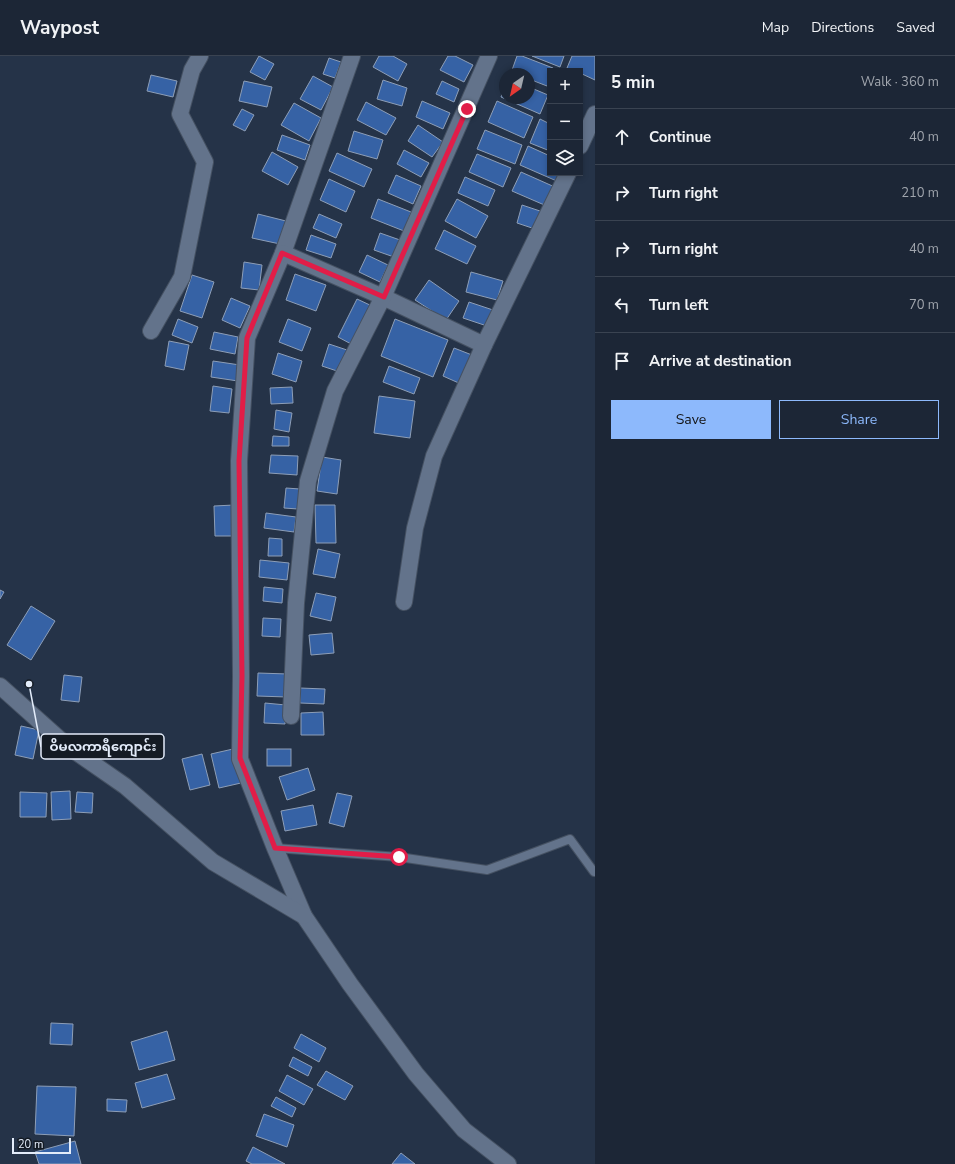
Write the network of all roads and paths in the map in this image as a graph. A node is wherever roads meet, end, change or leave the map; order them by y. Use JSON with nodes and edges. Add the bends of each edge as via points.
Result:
{"nodes":[{"id":1,"x":200,"y":56,"type":"edge"},
{"id":2,"x":352,"y":56,"type":"edge"},
{"id":3,"x":489,"y":56,"type":"edge"},
{"id":4,"x":595,"y":114,"type":"edge"},
{"id":5,"x":583,"y":140,"type":"edge"},
{"id":6,"x":567,"y":176,"type":"edge"},
{"id":7,"x":282,"y":253,"type":"junction"},
{"id":8,"x":384,"y":297,"type":"junction"},
{"id":9,"x":151,"y":331,"type":"dead end"},
{"id":10,"x":484,"y":345,"type":"junction"},
{"id":11,"x":404,"y":602,"type":"dead end"},
{"id":12,"x":0,"y":686,"type":"edge"},
{"id":13,"x":292,"y":716,"type":"dead end"},
{"id":14,"x":275,"y":848,"type":"junction"},
{"id":15,"x":595,"y":872,"type":"edge"},
{"id":16,"x":304,"y":916,"type":"junction"},
{"id":17,"x":508,"y":1164,"type":"edge"}],
"edges":[{"from":1,"to":9,"type":"street","via":[[192,70],[180,114],[205,162],[182,277]]},
{"from":2,"to":7,"type":"street"},
{"from":3,"to":8,"type":"street"},
{"from":4,"to":5,"type":"street"},
{"from":6,"to":10,"type":"street"},
{"from":7,"to":8,"type":"street"},
{"from":7,"to":14,"type":"street","via":[[247,338],[239,461],[242,676],[240,758]]},
{"from":8,"to":10,"type":"street"},
{"from":8,"to":13,"type":"street","via":[[335,391],[308,481],[296,603]]},
{"from":10,"to":11,"type":"street","via":[[434,456],[415,528]]},
{"from":12,"to":16,"type":"street","via":[[66,745],[125,786],[213,862]]},
{"from":14,"to":15,"type":"lane","via":[[399,857],[487,870],[570,839]]},
{"from":14,"to":16,"type":"street"},
{"from":16,"to":17,"type":"street","via":[[416,1074],[464,1130]]}]}
